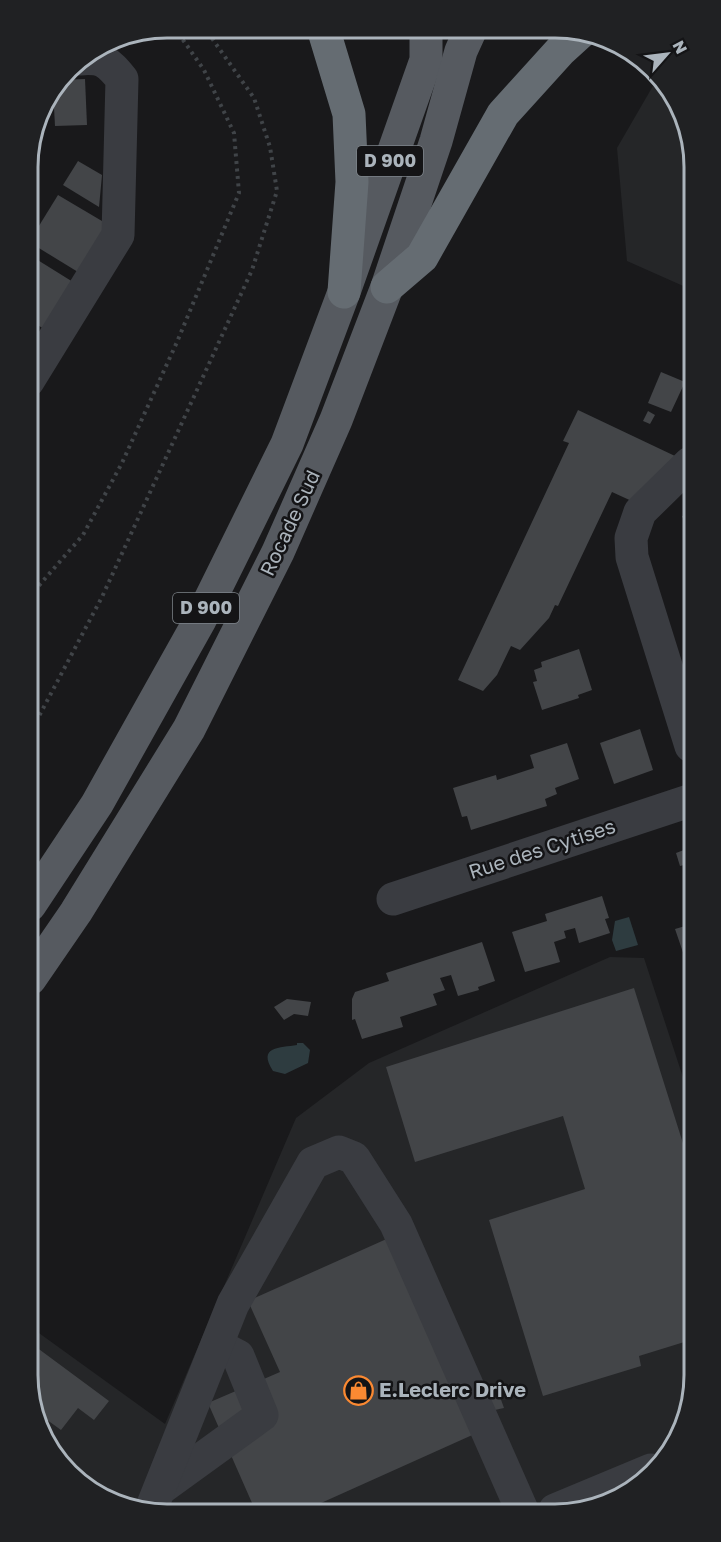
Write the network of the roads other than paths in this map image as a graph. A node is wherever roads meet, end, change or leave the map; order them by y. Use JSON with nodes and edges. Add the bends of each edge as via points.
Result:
{"nodes":[{"id":1,"x":326,"y":38,"type":"edge"},
{"id":2,"x":426,"y":38,"type":"edge"},
{"id":3,"x":467,"y":38,"type":"edge"},
{"id":4,"x":573,"y":39,"type":"edge"},
{"id":5,"x":95,"y":59,"type":"edge"},
{"id":6,"x":387,"y":287,"type":"junction"},
{"id":7,"x":344,"y":292,"type":"junction"},
{"id":8,"x":38,"y":365,"type":"edge"},
{"id":9,"x":684,"y":469,"type":"edge"},
{"id":10,"x":684,"y":722,"type":"edge"},
{"id":11,"x":683,"y":803,"type":"edge"},
{"id":12,"x":38,"y":893,"type":"edge"},
{"id":13,"x":393,"y":899,"type":"dead end"},
{"id":14,"x":38,"y":967,"type":"edge"},
{"id":15,"x":217,"y":1345,"type":"junction"},
{"id":16,"x":632,"y":1478,"type":"edge"},
{"id":17,"x":155,"y":1500,"type":"edge"},
{"id":18,"x":572,"y":1503,"type":"edge"},
{"id":19,"x":519,"y":1504,"type":"edge"}],
"edges":[{"from":1,"to":7,"type":"highway","via":[[349,114],[352,182]]},
{"from":2,"to":7,"type":"main road","name":"Rocade Sud","number":"D 900","via":[[426,60]]},
{"from":3,"to":6,"type":"main road","name":"Rocade Sud","number":"D 900"},
{"from":4,"to":6,"type":"highway","via":[[504,114],[422,257]]},
{"from":5,"to":8,"type":"street","via":[[108,62],[122,79],[118,236]]},
{"from":6,"to":14,"type":"main road","name":"Rocade Sud","number":"D 900","via":[[323,451],[278,552],[199,710]]},
{"from":7,"to":12,"type":"main road","name":"Rocade Sud","number":"D 900","via":[[287,444],[200,620],[97,804]]},
{"from":9,"to":10,"type":"street","via":[[640,512],[631,538],[632,557]]},
{"from":11,"to":13,"type":"street","name":"Rue des Cytises"},
{"from":15,"to":17,"type":"street"},
{"from":15,"to":17,"type":"street","via":[[238,1356],[262,1415]]},
{"from":15,"to":19,"type":"street","via":[[233,1304],[313,1163],[339,1152],[354,1158],[396,1224]]},
{"from":16,"to":18,"type":"street"}]}
